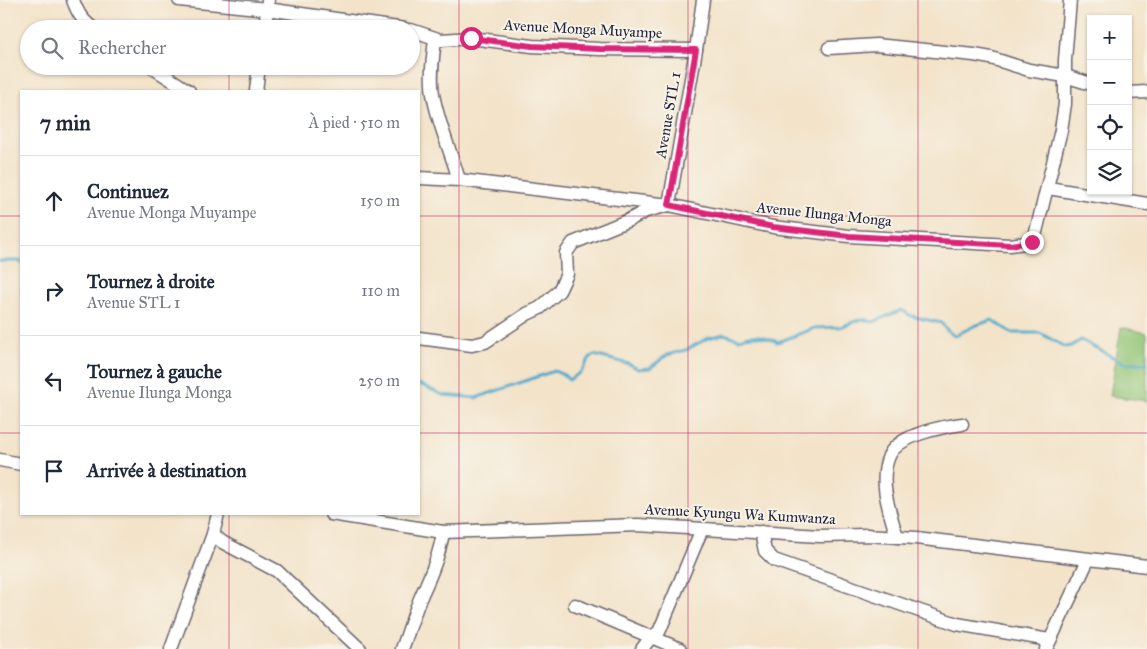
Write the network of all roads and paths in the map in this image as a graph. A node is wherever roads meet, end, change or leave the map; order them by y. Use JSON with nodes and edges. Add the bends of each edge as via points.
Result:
{"nodes":[{"id":1,"x":73,"y":0,"type":"edge"},
{"id":2,"x":179,"y":0,"type":"edge"},
{"id":3,"x":703,"y":0,"type":"edge"},
{"id":4,"x":1070,"y":0,"type":"edge"},
{"id":5,"x":268,"y":4,"type":"edge"},
{"id":6,"x":82,"y":20,"type":"edge"},
{"id":7,"x":266,"y":20,"type":"edge"},
{"id":8,"x":356,"y":20,"type":"edge"},
{"id":9,"x":420,"y":33,"type":"edge"},
{"id":10,"x":435,"y":39,"type":"junction"},
{"id":11,"x":829,"y":48,"type":"dead end"},
{"id":12,"x":696,"y":50,"type":"junction"},
{"id":13,"x":164,"y":75,"type":"edge"},
{"id":14,"x":258,"y":75,"type":"edge"},
{"id":15,"x":1065,"y":76,"type":"junction"},
{"id":16,"x":1087,"y":83,"type":"edge"},
{"id":17,"x":187,"y":90,"type":"edge"},
{"id":18,"x":256,"y":90,"type":"edge"},
{"id":19,"x":1147,"y":92,"type":"edge"},
{"id":20,"x":1132,"y":94,"type":"edge"},
{"id":21,"x":455,"y":165,"type":"junction"},
{"id":22,"x":420,"y":178,"type":"edge"},
{"id":23,"x":459,"y":180,"type":"junction"},
{"id":24,"x":482,"y":183,"type":"junction"},
{"id":25,"x":1048,"y":188,"type":"junction"},
{"id":26,"x":1147,"y":204,"type":"edge"},
{"id":27,"x":669,"y":205,"type":"junction"},
{"id":28,"x":420,"y":338,"type":"edge"},
{"id":29,"x":962,"y":424,"type":"dead end"},
{"id":30,"x":0,"y":460,"type":"edge"},
{"id":31,"x":20,"y":464,"type":"edge"},
{"id":32,"x":218,"y":515,"type":"edge"},
{"id":33,"x":337,"y":515,"type":"edge"},
{"id":34,"x":702,"y":529,"type":"junction"},
{"id":35,"x":443,"y":532,"type":"junction"},
{"id":36,"x":761,"y":532,"type":"junction"},
{"id":37,"x":213,"y":534,"type":"junction"},
{"id":38,"x":897,"y":537,"type":"junction"},
{"id":39,"x":1088,"y":560,"type":"junction"},
{"id":40,"x":1147,"y":566,"type":"edge"},
{"id":41,"x":575,"y":605,"type":"dead end"},
{"id":42,"x":651,"y":637,"type":"junction"},
{"id":43,"x":1048,"y":645,"type":"edge"},
{"id":44,"x":171,"y":649,"type":"edge"},
{"id":45,"x":360,"y":649,"type":"edge"},
{"id":46,"x":402,"y":649,"type":"edge"},
{"id":47,"x":642,"y":649,"type":"edge"},
{"id":48,"x":680,"y":649,"type":"edge"}],
"edges":[{"from":1,"to":6,"type":"street"},
{"from":2,"to":5,"type":"street"},
{"from":3,"to":12,"type":"street","name":"Avenue STL 1"},
{"from":4,"to":15,"type":"street","name":"Avenue Ilunga Monga"},
{"from":5,"to":7,"type":"street"},
{"from":5,"to":8,"type":"street"},
{"from":9,"to":10,"type":"street","name":"Avenue Monga Muyampe"},
{"from":10,"to":12,"type":"street","name":"Avenue Monga Muyampe","via":[[471,38],[590,49]]},
{"from":10,"to":21,"type":"street","via":[[433,94]]},
{"from":11,"to":15,"type":"street","via":[[876,45],[974,55]]},
{"from":12,"to":27,"type":"street","name":"Avenue STL 1"},
{"from":13,"to":17,"type":"street"},
{"from":14,"to":18,"type":"street"},
{"from":15,"to":16,"type":"street"},
{"from":15,"to":25,"type":"street","name":"Avenue Ilunga Monga","via":[[1065,104]]},
{"from":19,"to":20,"type":"street"},
{"from":21,"to":23,"type":"street"},
{"from":21,"to":24,"type":"street"},
{"from":22,"to":23,"type":"street","name":"Avenue Ilunga Monga"},
{"from":23,"to":24,"type":"street","name":"Avenue Ilunga Monga"},
{"from":24,"to":27,"type":"street","name":"Avenue Ilunga Monga"},
{"from":25,"to":26,"type":"street"},
{"from":25,"to":27,"type":"street","name":"Avenue Ilunga Monga","via":[[1032,242],[1016,245],[792,230]]},
{"from":27,"to":28,"type":"street","via":[[646,211],[573,243],[566,253],[567,274],[559,291],[540,308],[485,342],[472,345]]},
{"from":29,"to":38,"type":"street","via":[[920,433],[889,454],[885,483]]},
{"from":30,"to":31,"type":"street"},
{"from":32,"to":37,"type":"street"},
{"from":33,"to":35,"type":"street","name":"Avenue Kyungu Wa Kumwanza"},
{"from":34,"to":35,"type":"street","name":"Avenue Kyungu Wa Kumwanza","via":[[606,525]]},
{"from":34,"to":36,"type":"street","name":"Avenue Kyungu Wa Kumwanza"},
{"from":34,"to":42,"type":"street","via":[[659,632]]},
{"from":35,"to":46,"type":"street","via":[[430,579]]},
{"from":36,"to":38,"type":"street","name":"Avenue Kyungu Wa Kumwanza"},
{"from":36,"to":43,"type":"street","via":[[765,551],[774,560],[957,624]]},
{"from":37,"to":44,"type":"street"},
{"from":37,"to":45,"type":"street","via":[[276,571]]},
{"from":38,"to":39,"type":"street","name":"Avenue Kyungu Wa Kumwanza"},
{"from":39,"to":40,"type":"street","name":"Avenue Kyungu Wa Kumwanza"},
{"from":39,"to":43,"type":"street"},
{"from":41,"to":42,"type":"street"},
{"from":42,"to":47,"type":"street"},
{"from":42,"to":48,"type":"street"}]}
